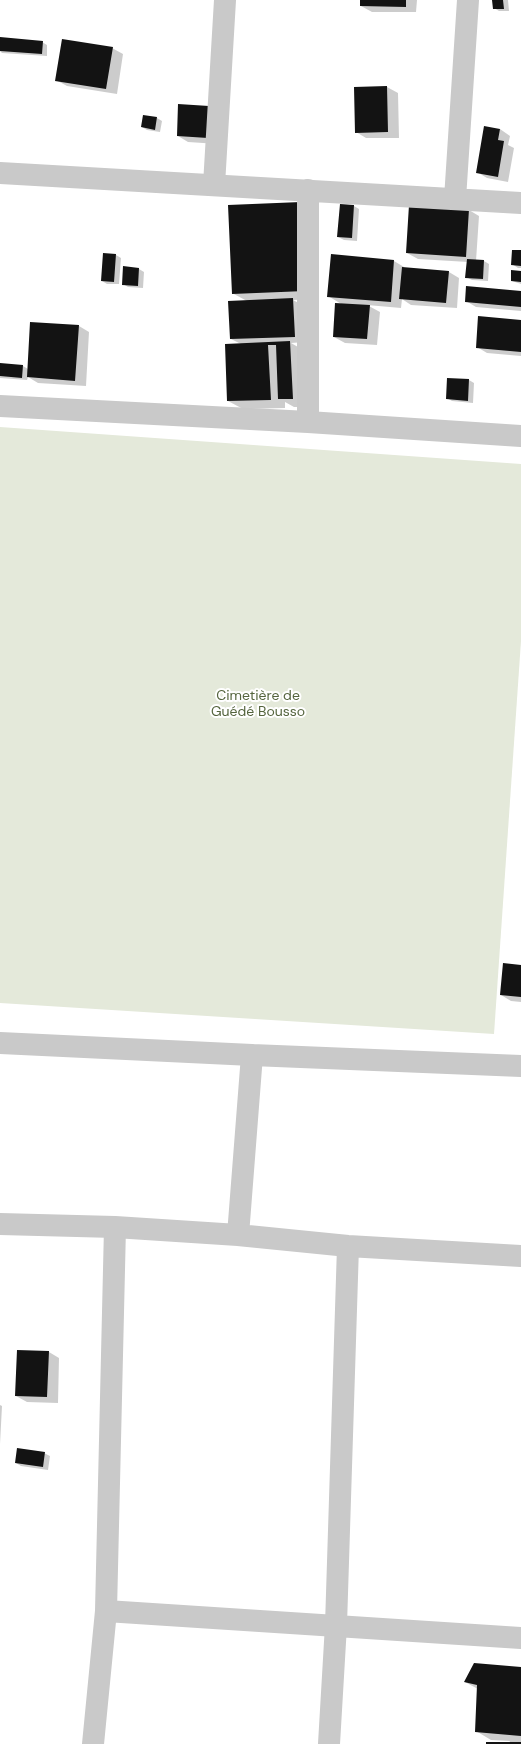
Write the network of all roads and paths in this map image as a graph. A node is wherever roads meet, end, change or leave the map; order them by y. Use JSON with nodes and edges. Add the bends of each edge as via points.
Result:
{"nodes":[{"id":1,"x":225,"y":0,"type":"edge"},
{"id":2,"x":468,"y":0,"type":"edge"},
{"id":3,"x":0,"y":173,"type":"edge"},
{"id":4,"x":214,"y":185,"type":"junction"},
{"id":5,"x":308,"y":190,"type":"junction"},
{"id":6,"x":455,"y":199,"type":"junction"},
{"id":7,"x":521,"y":203,"type":"edge"},
{"id":8,"x":0,"y":406,"type":"edge"},
{"id":9,"x":308,"y":422,"type":"junction"},
{"id":10,"x":521,"y":436,"type":"edge"},
{"id":11,"x":0,"y":1042,"type":"edge"},
{"id":12,"x":252,"y":1055,"type":"junction"},
{"id":13,"x":521,"y":1066,"type":"edge"},
{"id":14,"x":0,"y":1224,"type":"edge"},
{"id":15,"x":115,"y":1227,"type":"junction"},
{"id":16,"x":238,"y":1235,"type":"junction"},
{"id":17,"x":348,"y":1246,"type":"junction"},
{"id":18,"x":521,"y":1256,"type":"edge"},
{"id":19,"x":106,"y":1611,"type":"junction"},
{"id":20,"x":336,"y":1625,"type":"junction"},
{"id":21,"x":521,"y":1638,"type":"edge"},
{"id":22,"x":93,"y":1744,"type":"edge"},
{"id":23,"x":329,"y":1744,"type":"edge"}],
"edges":[{"from":1,"to":4,"type":"street"},
{"from":2,"to":6,"type":"street"},
{"from":3,"to":4,"type":"street"},
{"from":4,"to":5,"type":"street"},
{"from":5,"to":6,"type":"street"},
{"from":5,"to":9,"type":"street"},
{"from":6,"to":7,"type":"street"},
{"from":8,"to":9,"type":"street"},
{"from":9,"to":10,"type":"street"},
{"from":11,"to":12,"type":"street"},
{"from":12,"to":13,"type":"street"},
{"from":12,"to":16,"type":"street"},
{"from":14,"to":15,"type":"street"},
{"from":15,"to":16,"type":"street"},
{"from":15,"to":19,"type":"street"},
{"from":16,"to":17,"type":"street"},
{"from":17,"to":18,"type":"street"},
{"from":17,"to":20,"type":"street"},
{"from":19,"to":20,"type":"street"},
{"from":19,"to":22,"type":"street"},
{"from":20,"to":21,"type":"street"},
{"from":20,"to":23,"type":"street"}]}
